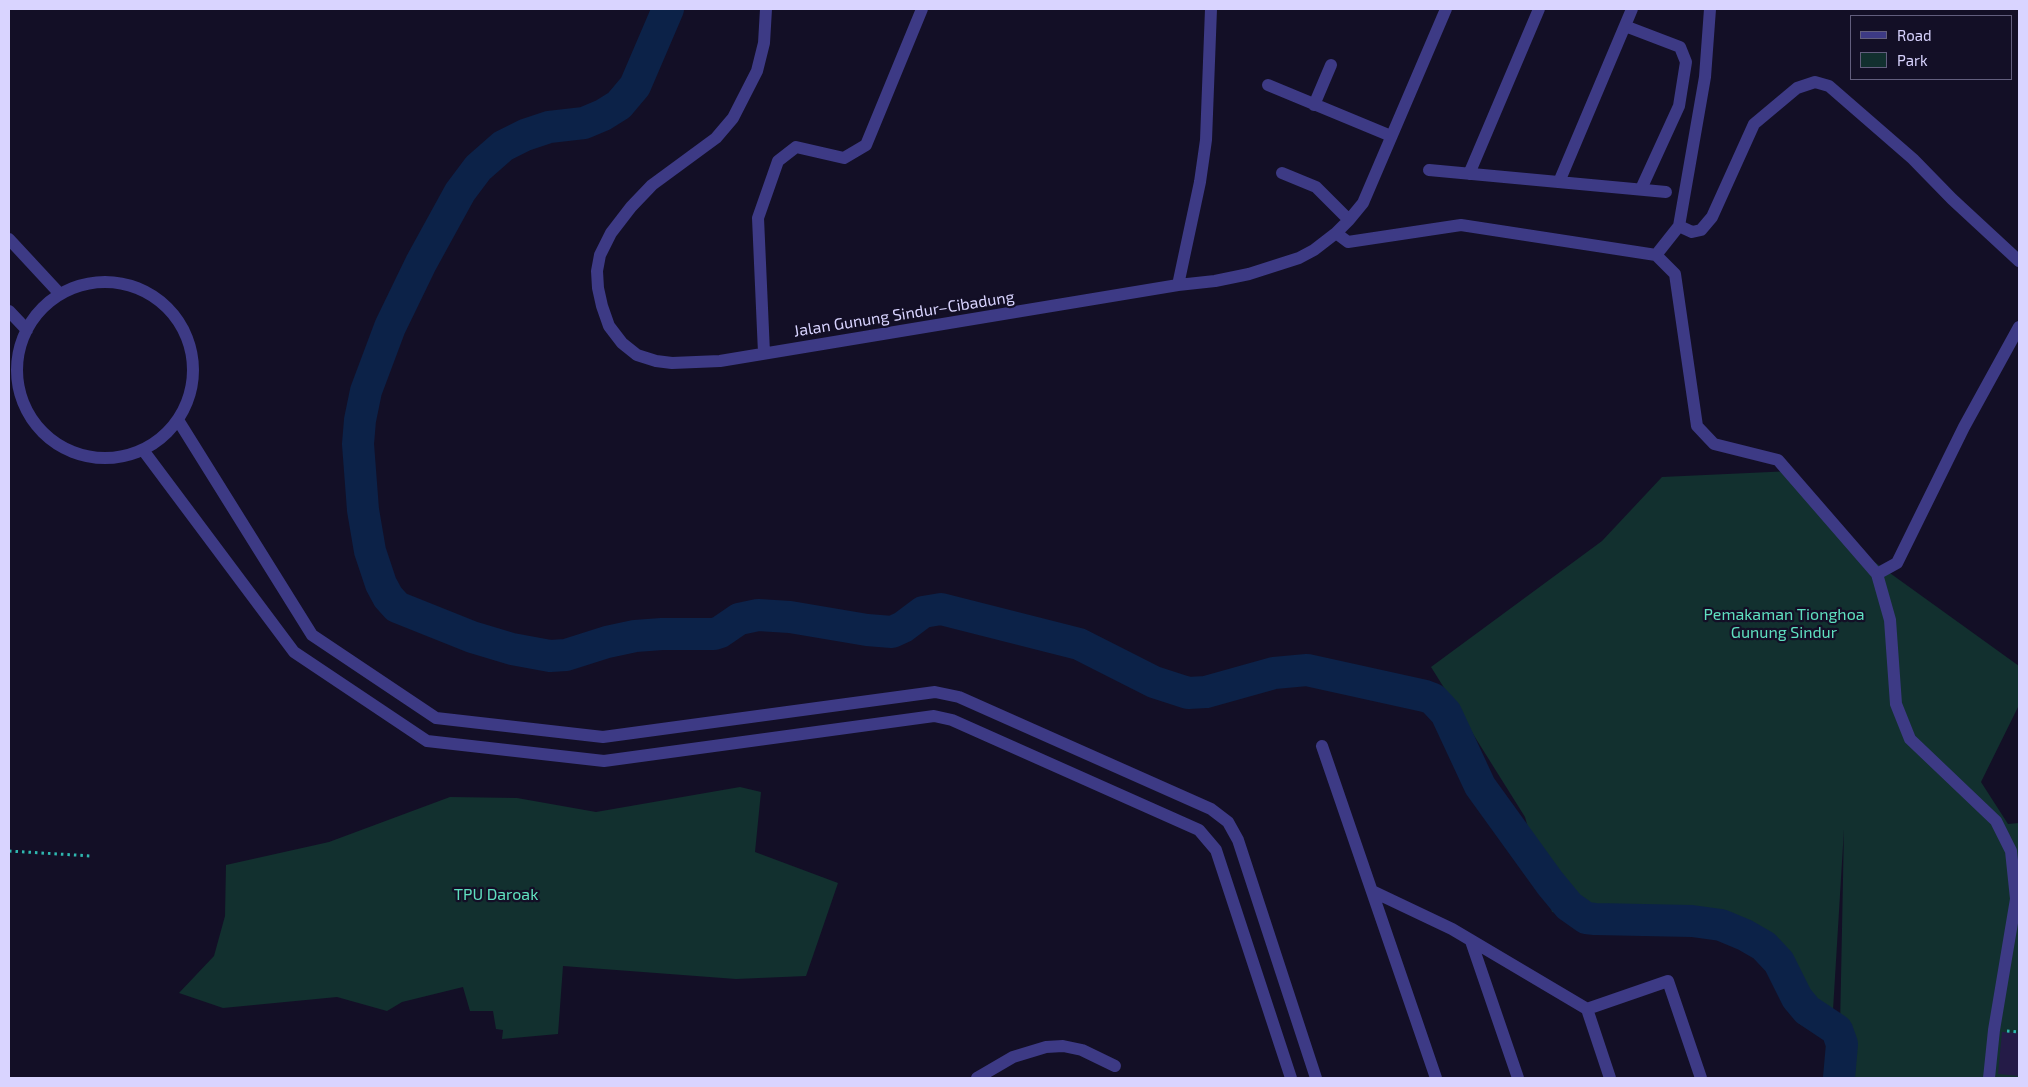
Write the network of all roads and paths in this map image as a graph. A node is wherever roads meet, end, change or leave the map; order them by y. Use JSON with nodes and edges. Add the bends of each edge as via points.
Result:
{"nodes":[{"id":1,"x":766,"y":9,"type":"edge"},
{"id":2,"x":922,"y":9,"type":"edge"},
{"id":3,"x":1211,"y":9,"type":"edge"},
{"id":4,"x":1446,"y":9,"type":"edge"},
{"id":5,"x":1539,"y":9,"type":"edge"},
{"id":6,"x":1632,"y":9,"type":"edge"},
{"id":7,"x":1710,"y":9,"type":"edge"},
{"id":8,"x":1625,"y":26,"type":"junction"},
{"id":9,"x":1331,"y":65,"type":"dead end"},
{"id":10,"x":1268,"y":85,"type":"dead end"},
{"id":11,"x":1314,"y":105,"type":"junction"},
{"id":12,"x":1391,"y":136,"type":"junction"},
{"id":13,"x":1429,"y":170,"type":"dead end"},
{"id":14,"x":1282,"y":173,"type":"dead end"},
{"id":15,"x":1469,"y":174,"type":"junction"},
{"id":16,"x":1559,"y":182,"type":"junction"},
{"id":17,"x":1641,"y":189,"type":"junction"},
{"id":18,"x":1666,"y":192,"type":"dead end"},
{"id":19,"x":1349,"y":220,"type":"junction"},
{"id":20,"x":1679,"y":226,"type":"junction"},
{"id":21,"x":1336,"y":233,"type":"junction"},
{"id":22,"x":9,"y":239,"type":"edge"},
{"id":23,"x":1656,"y":255,"type":"junction"},
{"id":24,"x":2019,"y":261,"type":"edge"},
{"id":25,"x":1178,"y":285,"type":"junction"},
{"id":26,"x":60,"y":294,"type":"junction"},
{"id":27,"x":9,"y":311,"type":"edge"},
{"id":28,"x":2019,"y":327,"type":"edge"},
{"id":29,"x":27,"y":330,"type":"junction"},
{"id":30,"x":764,"y":353,"type":"junction"},
{"id":31,"x":178,"y":420,"type":"junction"},
{"id":32,"x":144,"y":450,"type":"junction"},
{"id":33,"x":1877,"y":574,"type":"junction"},
{"id":34,"x":1322,"y":746,"type":"dead end"},
{"id":35,"x":2015,"y":850,"type":"edge"},
{"id":36,"x":9,"y":852,"type":"edge"},
{"id":37,"x":91,"y":856,"type":"dead end"},
{"id":38,"x":1372,"y":891,"type":"junction"},
{"id":39,"x":1471,"y":941,"type":"junction"},
{"id":40,"x":1587,"y":1009,"type":"junction"},
{"id":41,"x":1115,"y":1066,"type":"dead end"},
{"id":42,"x":977,"y":1078,"type":"edge"},
{"id":43,"x":1291,"y":1078,"type":"edge"},
{"id":44,"x":1316,"y":1078,"type":"edge"},
{"id":45,"x":1436,"y":1078,"type":"edge"},
{"id":46,"x":1518,"y":1078,"type":"edge"},
{"id":47,"x":1610,"y":1078,"type":"edge"},
{"id":48,"x":1701,"y":1078,"type":"edge"},
{"id":49,"x":1989,"y":1078,"type":"edge"}],
"edges":[{"from":1,"to":30,"type":"street","name":"Jalan Gunung Sindur–Cibadung","via":[[764,43],[757,71],[733,118],[716,138],[652,185],[631,207],[611,233],[600,255],[597,271],[602,306],[609,326],[637,355],[672,363]]},
{"from":2,"to":30,"type":"street","via":[[866,145],[844,158],[796,147],[778,161],[758,218]]},
{"from":3,"to":25,"type":"street","via":[[1205,149]]},
{"from":4,"to":12,"type":"street","name":"Jalan Gunung Sindur–Cibadung"},
{"from":5,"to":15,"type":"street"},
{"from":6,"to":8,"type":"street"},
{"from":7,"to":20,"type":"street","via":[[1705,77]]},
{"from":8,"to":16,"type":"street"},
{"from":8,"to":17,"type":"street","via":[[1680,47],[1686,62],[1679,106]]},
{"from":9,"to":11,"type":"street"},
{"from":10,"to":11,"type":"street"},
{"from":11,"to":12,"type":"street"},
{"from":12,"to":19,"type":"street","name":"Jalan Gunung Sindur–Cibadung","via":[[1363,203]]},
{"from":13,"to":15,"type":"street"},
{"from":14,"to":19,"type":"street","via":[[1316,187]]},
{"from":15,"to":16,"type":"street"},
{"from":16,"to":17,"type":"street"},
{"from":17,"to":18,"type":"street"},
{"from":19,"to":21,"type":"street","name":"Jalan Gunung Sindur–Cibadung"},
{"from":20,"to":23,"type":"street"},
{"from":20,"to":24,"type":"street","via":[[1692,232],[1700,230],[1712,217],[1754,124],[1797,88],[1815,82],[1830,86],[1913,159]]},
{"from":21,"to":23,"type":"street","via":[[1348,242],[1461,225]]},
{"from":21,"to":25,"type":"street","name":"Jalan Gunung Sindur–Cibadung","via":[[1314,250],[1274,267],[1215,281]]},
{"from":22,"to":26,"type":"street"},
{"from":23,"to":33,"type":"street","via":[[1675,274],[1697,426],[1714,444],[1778,460]]},
{"from":25,"to":30,"type":"street","name":"Jalan Gunung Sindur–Cibadung"},
{"from":26,"to":29,"type":"street","via":[[41,310]]},
{"from":26,"to":31,"type":"street","via":[[82,285],[106,282],[130,285],[151,295],[170,310],[183,329],[191,352],[193,376],[188,399]]},
{"from":27,"to":29,"type":"street"},
{"from":28,"to":33,"type":"street","via":[[1964,427],[1897,563]]},
{"from":29,"to":32,"type":"street","via":[[19,354],[18,380],[24,404],[37,426],[57,444],[81,455],[102,459]]},
{"from":31,"to":32,"type":"street"},
{"from":31,"to":44,"type":"street","via":[[312,634],[436,718],[604,736],[935,692],[959,697],[1211,809],[1228,822],[1238,840]]},
{"from":32,"to":43,"type":"street","via":[[294,652],[427,741],[604,761],[934,716],[952,720],[1199,830],[1216,850]]},
{"from":33,"to":35,"type":"street","via":[[1890,620],[1896,704],[1910,739],[1996,821]]},
{"from":34,"to":38,"type":"street"},
{"from":35,"to":49,"type":"street","via":[[2016,899]]},
{"from":36,"to":37,"type":"path"},
{"from":38,"to":39,"type":"street"},
{"from":38,"to":45,"type":"street"},
{"from":39,"to":40,"type":"street"},
{"from":39,"to":46,"type":"street"},
{"from":40,"to":47,"type":"street"},
{"from":40,"to":48,"type":"street","via":[[1668,981]]},
{"from":41,"to":42,"type":"street","via":[[1082,1050],[1046,1047],[1013,1057]]}]}
